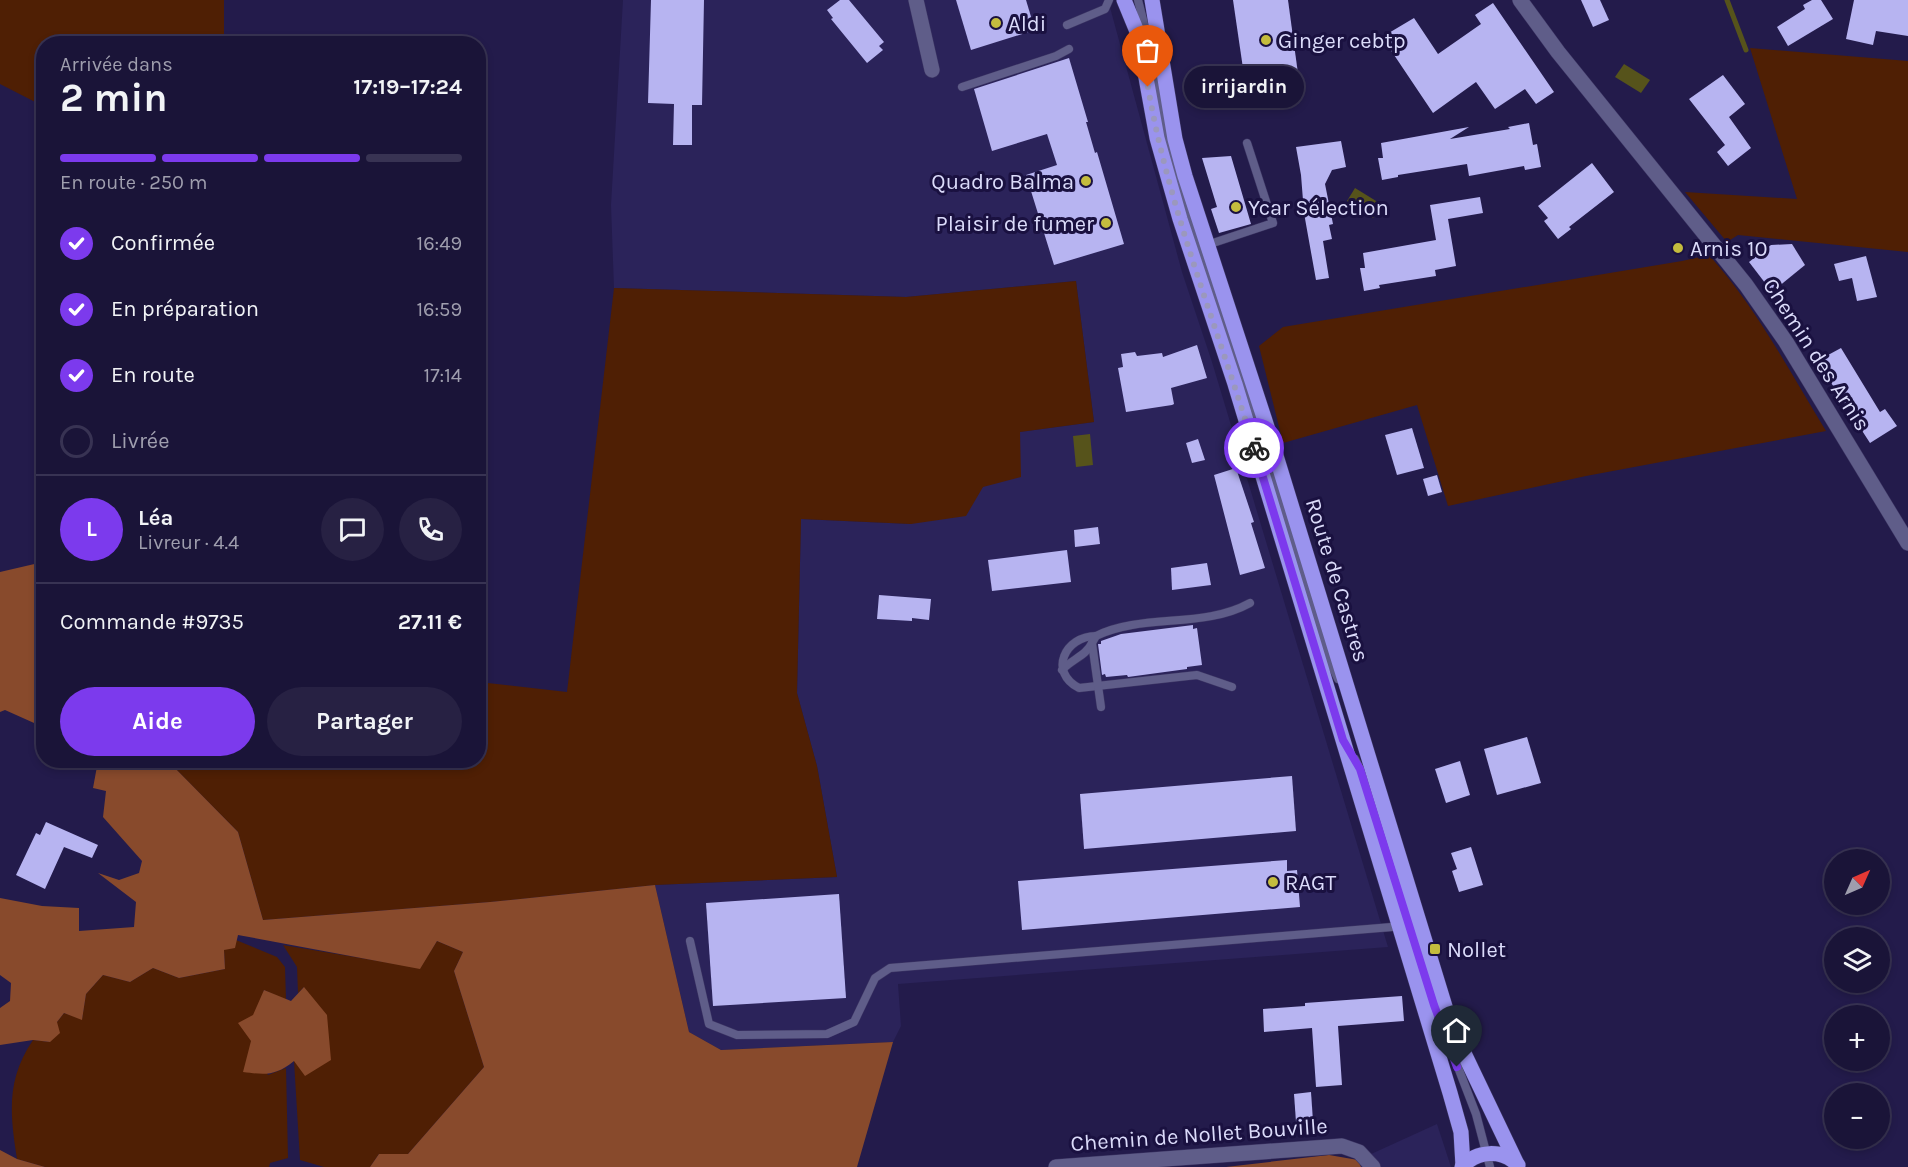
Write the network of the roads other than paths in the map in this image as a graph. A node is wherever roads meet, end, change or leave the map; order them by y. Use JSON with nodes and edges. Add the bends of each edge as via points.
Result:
{"nodes":[{"id":1,"x":916,"y":0,"type":"edge"},
{"id":2,"x":1109,"y":0,"type":"edge"},
{"id":3,"x":1124,"y":0,"type":"edge"},
{"id":4,"x":1136,"y":0,"type":"edge"},
{"id":5,"x":1152,"y":0,"type":"edge"},
{"id":6,"x":1520,"y":0,"type":"edge"},
{"id":7,"x":1067,"y":25,"type":"dead end"},
{"id":8,"x":1138,"y":34,"type":"junction"},
{"id":9,"x":1069,"y":49,"type":"dead end"},
{"id":10,"x":932,"y":70,"type":"dead end"},
{"id":11,"x":962,"y":87,"type":"dead end"},
{"id":12,"x":1247,"y":143,"type":"dead end"},
{"id":13,"x":1207,"y":245,"type":"junction"},
{"id":14,"x":1908,"y":543,"type":"edge"},
{"id":15,"x":1250,"y":603,"type":"dead end"},
{"id":16,"x":1094,"y":639,"type":"junction"},
{"id":17,"x":1062,"y":670,"type":"junction"},
{"id":18,"x":1232,"y":687,"type":"dead end"},
{"id":19,"x":1099,"y":688,"type":"junction"},
{"id":20,"x":1101,"y":707,"type":"dead end"},
{"id":21,"x":1354,"y":709,"type":"junction"},
{"id":22,"x":1343,"y":740,"type":"junction"},
{"id":23,"x":1392,"y":927,"type":"dead end"},
{"id":24,"x":690,"y":941,"type":"dead end"},
{"id":25,"x":1451,"y":1026,"type":"junction"},
{"id":26,"x":1463,"y":1080,"type":"junction"},
{"id":27,"x":1489,"y":1160,"type":"edge"},
{"id":28,"x":1518,"y":1164,"type":"edge"},
{"id":29,"x":1462,"y":1166,"type":"edge"},
{"id":30,"x":1056,"y":1167,"type":"edge"},
{"id":31,"x":1373,"y":1167,"type":"edge"}],
"edges":[{"from":1,"to":10,"type":"street"},
{"from":2,"to":7,"type":"lane","via":[[1105,9]]},
{"from":3,"to":8,"type":"main road","name":"Route de Castres"},
{"from":4,"to":8,"type":"lane"},
{"from":4,"to":21,"type":"lane","via":[[1170,153],[1196,240],[1330,662]]},
{"from":5,"to":13,"type":"main road","name":"Route de Castres","via":[[1175,139]]},
{"from":6,"to":14,"type":"street","name":"Chemin des Arnis","via":[[1746,285],[1786,342]]},
{"from":8,"to":22,"type":"main road","name":"Route de Castres","via":[[1156,138]]},
{"from":9,"to":11,"type":"lane"},
{"from":12,"to":13,"type":"lane","via":[[1272,223]]},
{"from":13,"to":21,"type":"main road","name":"Route de Castres"},
{"from":15,"to":16,"type":"lane","via":[[1217,615],[1125,627]]},
{"from":16,"to":17,"type":"lane","via":[[1089,650]]},
{"from":16,"to":17,"type":"lane","via":[[1085,636],[1075,640],[1066,650]]},
{"from":16,"to":19,"type":"lane"},
{"from":17,"to":19,"type":"lane","via":[[1065,679],[1079,688]]},
{"from":18,"to":19,"type":"lane","via":[[1197,675]]},
{"from":19,"to":20,"type":"lane"},
{"from":21,"to":25,"type":"main road","name":"Route de Castres"},
{"from":22,"to":26,"type":"lane","via":[[1360,769],[1434,1005]]},
{"from":22,"to":29,"type":"main road","name":"Route de Castres","via":[[1461,1132]]},
{"from":23,"to":24,"type":"lane","via":[[890,968],[875,978],[854,1022],[827,1034],[737,1035],[709,1024]]},
{"from":25,"to":26,"type":"lane"},
{"from":25,"to":28,"type":"main road","name":"Route de Castres"},
{"from":26,"to":27,"type":"lane"},
{"from":27,"to":28,"type":"main road","via":[[1499,1154]]},
{"from":27,"to":29,"type":"main road","via":[[1474,1157]]},
{"from":30,"to":31,"type":"street","name":"Chemin de Nollet Bouville","via":[[1333,1146],[1359,1152]]}]}
